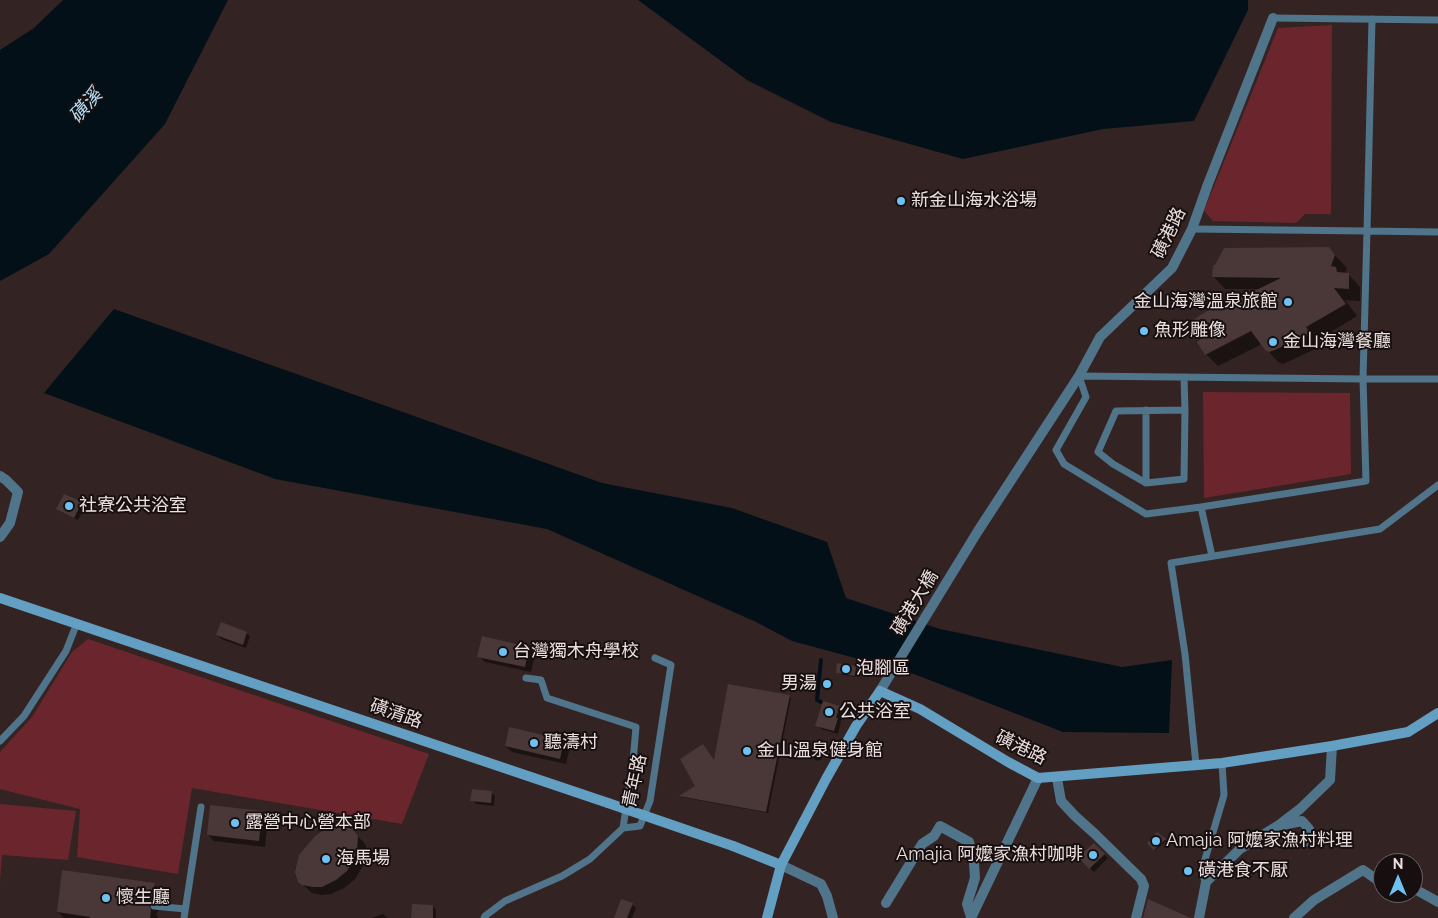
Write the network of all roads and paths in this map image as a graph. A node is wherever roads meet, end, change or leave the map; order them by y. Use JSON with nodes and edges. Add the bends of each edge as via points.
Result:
{"nodes":[{"id":1,"x":1273,"y":18,"type":"joint"},
{"id":2,"x":1372,"y":19,"type":"junction"},
{"id":3,"x":1438,"y":20,"type":"edge"},
{"id":4,"x":1192,"y":229,"type":"junction"},
{"id":5,"x":1367,"y":231,"type":"junction"},
{"id":6,"x":1438,"y":232,"type":"edge"},
{"id":7,"x":1079,"y":376,"type":"junction"},
{"id":8,"x":1184,"y":377,"type":"junction"},
{"id":9,"x":1363,"y":379,"type":"junction"},
{"id":10,"x":1438,"y":379,"type":"edge"},
{"id":11,"x":1146,"y":410,"type":"junction"},
{"id":12,"x":1185,"y":410,"type":"junction"},
{"id":13,"x":0,"y":476,"type":"edge"},
{"id":14,"x":1146,"y":483,"type":"junction"},
{"id":15,"x":1438,"y":485,"type":"edge"},
{"id":16,"x":1201,"y":507,"type":"junction"},
{"id":17,"x":978,"y":531,"type":"joint"},
{"id":18,"x":0,"y":538,"type":"edge"},
{"id":19,"x":1212,"y":556,"type":"junction"},
{"id":20,"x":0,"y":598,"type":"edge"},
{"id":21,"x":77,"y":623,"type":"junction"},
{"id":22,"x":655,"y":658,"type":"dead end"},
{"id":23,"x":526,"y":678,"type":"dead end"},
{"id":24,"x":880,"y":691,"type":"junction"},
{"id":25,"x":1438,"y":713,"type":"edge"},
{"id":26,"x":0,"y":741,"type":"edge"},
{"id":27,"x":1332,"y":746,"type":"junction"},
{"id":28,"x":1222,"y":762,"type":"junction"},
{"id":29,"x":1196,"y":765,"type":"junction"},
{"id":30,"x":1038,"y":778,"type":"junction"},
{"id":31,"x":1057,"y":778,"type":"junction"},
{"id":32,"x":201,"y":807,"type":"dead end"},
{"id":33,"x":1279,"y":825,"type":"junction"},
{"id":34,"x":623,"y":828,"type":"junction"},
{"id":35,"x":1305,"y":842,"type":"dead end"},
{"id":36,"x":781,"y":865,"type":"junction"},
{"id":37,"x":1373,"y":877,"type":"edge"},
{"id":38,"x":1206,"y":882,"type":"junction"},
{"id":39,"x":1423,"y":894,"type":"edge"},
{"id":40,"x":1438,"y":902,"type":"edge"},
{"id":41,"x":886,"y":903,"type":"dead end"},
{"id":42,"x":154,"y":906,"type":"dead end"},
{"id":43,"x":185,"y":909,"type":"junction"},
{"id":44,"x":184,"y":918,"type":"edge"},
{"id":45,"x":484,"y":918,"type":"edge"},
{"id":46,"x":767,"y":918,"type":"edge"},
{"id":47,"x":833,"y":918,"type":"edge"},
{"id":48,"x":971,"y":918,"type":"edge"},
{"id":49,"x":1136,"y":918,"type":"edge"},
{"id":50,"x":1200,"y":918,"type":"edge"},
{"id":51,"x":1294,"y":918,"type":"edge"}],
"edges":[{"from":1,"to":2,"type":"lane"},
{"from":1,"to":4,"type":"street","name":"磺港路"},
{"from":2,"to":3,"type":"lane"},
{"from":2,"to":5,"type":"lane"},
{"from":4,"to":5,"type":"lane"},
{"from":4,"to":7,"type":"street","name":"磺港路","via":[[1172,268],[1100,337]]},
{"from":5,"to":6,"type":"lane"},
{"from":5,"to":9,"type":"lane"},
{"from":7,"to":8,"type":"lane"},
{"from":7,"to":16,"type":"lane","via":[[1086,397],[1056,450],[1064,464],[1146,514]]},
{"from":7,"to":17,"type":"street","name":"磺港路"},
{"from":8,"to":9,"type":"lane"},
{"from":8,"to":12,"type":"lane"},
{"from":9,"to":10,"type":"lane"},
{"from":9,"to":16,"type":"lane","via":[[1366,481]]},
{"from":11,"to":12,"type":"lane"},
{"from":11,"to":14,"type":"lane"},
{"from":11,"to":14,"type":"lane","via":[[1116,410],[1098,452]]},
{"from":12,"to":14,"type":"lane","via":[[1184,479]]},
{"from":13,"to":18,"type":"street","via":[[18,492],[10,523]]},
{"from":15,"to":19,"type":"lane","via":[[1380,529]]},
{"from":16,"to":19,"type":"lane"},
{"from":17,"to":24,"type":"street","name":"磺港大橋"},
{"from":19,"to":29,"type":"lane","via":[[1171,563],[1185,654]]},
{"from":20,"to":21,"type":"street","name":"磺清路"},
{"from":21,"to":26,"type":"lane","via":[[66,651],[24,716]]},
{"from":21,"to":36,"type":"street","name":"磺清路","bridge":true},
{"from":22,"to":34,"type":"lane","name":"青年路","via":[[671,666],[650,800],[640,826]]},
{"from":23,"to":34,"type":"lane","via":[[541,680],[547,698],[636,727]]},
{"from":24,"to":30,"type":"street","name":"磺港路","via":[[920,709]]},
{"from":24,"to":36,"type":"street","via":[[852,734]]},
{"from":25,"to":27,"type":"street","name":"磺港路","via":[[1408,732]]},
{"from":27,"to":28,"type":"street","name":"磺港路"},
{"from":27,"to":33,"type":"street","via":[[1330,780],[1300,810]]},
{"from":28,"to":29,"type":"street","name":"磺港路"},
{"from":28,"to":38,"type":"lane","via":[[1224,795],[1201,873]]},
{"from":29,"to":31,"type":"street","name":"磺港路"},
{"from":30,"to":31,"type":"street","name":"磺港路"},
{"from":30,"to":48,"type":"street"},
{"from":31,"to":49,"type":"street","via":[[1061,801],[1141,879],[1144,886]]},
{"from":32,"to":43,"type":"lane"},
{"from":33,"to":35,"type":"street","via":[[1302,821],[1309,829],[1310,836]]},
{"from":33,"to":38,"type":"street","via":[[1240,849]]},
{"from":34,"to":45,"type":"lane","name":"青年路","via":[[590,859],[562,876],[505,901]]},
{"from":36,"to":46,"type":"street"},
{"from":36,"to":47,"type":"street","via":[[821,884]]},
{"from":37,"to":51,"type":"street","via":[[1363,870],[1314,900]]},
{"from":38,"to":50,"type":"street"},
{"from":39,"to":40,"type":"street"},
{"from":41,"to":48,"type":"street","via":[[922,844],[934,836],[940,826],[969,842],[975,878],[967,904]]},
{"from":42,"to":43,"type":"lane"},
{"from":43,"to":44,"type":"lane"}]}
